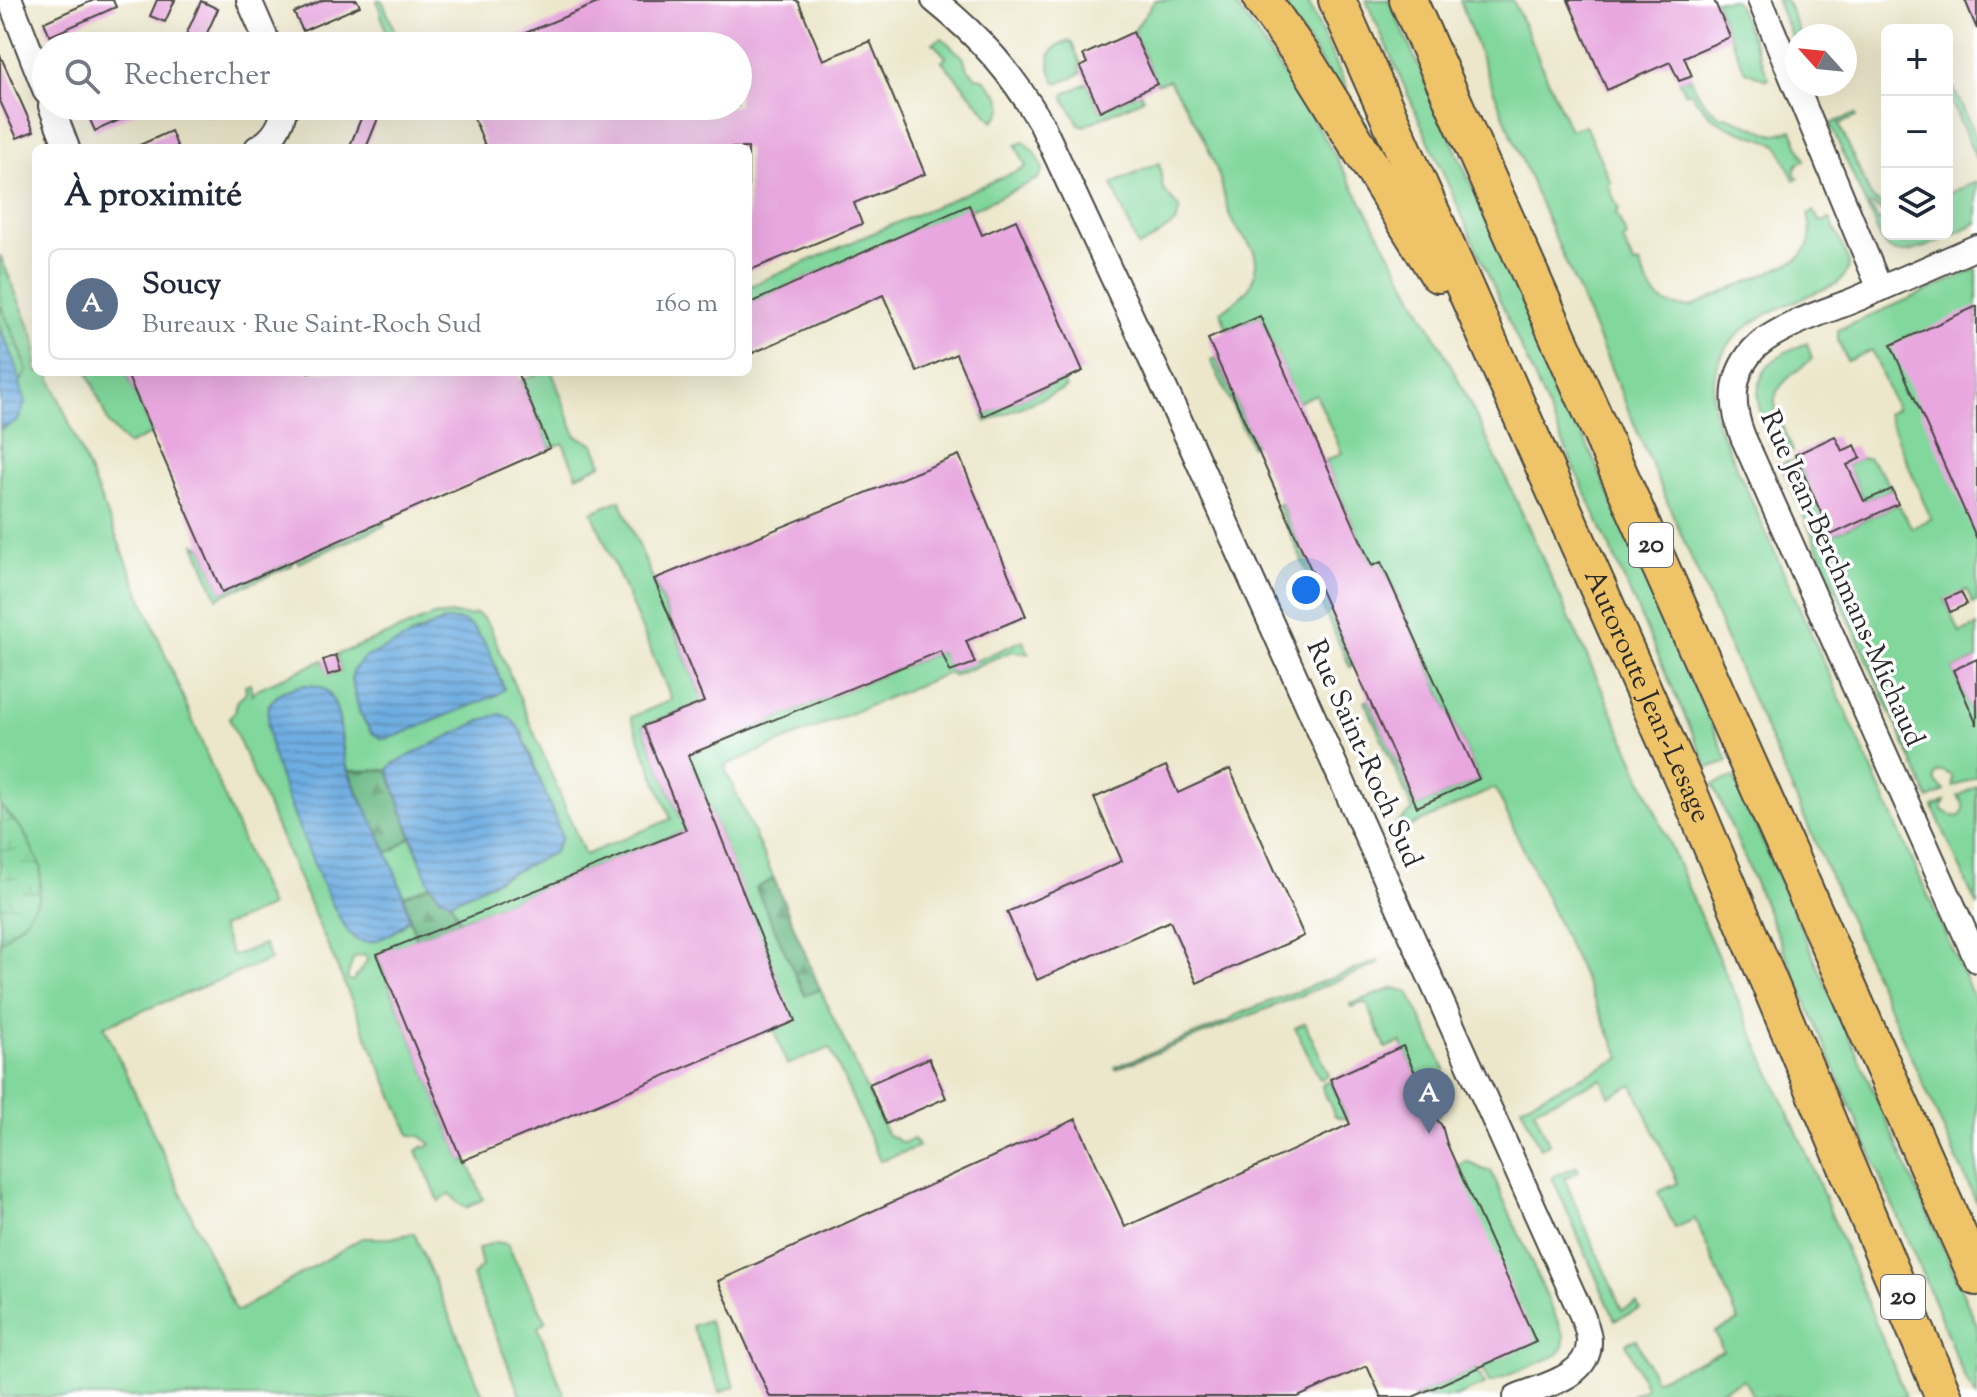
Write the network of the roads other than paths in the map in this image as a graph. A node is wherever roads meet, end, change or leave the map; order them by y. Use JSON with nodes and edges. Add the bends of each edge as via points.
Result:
{"nodes":[{"id":1,"x":10,"y":0,"type":"edge"},
{"id":2,"x":249,"y":0,"type":"edge"},
{"id":3,"x":934,"y":0,"type":"edge"},
{"id":4,"x":1262,"y":0,"type":"edge"},
{"id":5,"x":1337,"y":0,"type":"edge"},
{"id":6,"x":1408,"y":0,"type":"edge"},
{"id":7,"x":1427,"y":0,"type":"edge"},
{"id":8,"x":1760,"y":0,"type":"edge"},
{"id":9,"x":263,"y":32,"type":"edge"},
{"id":10,"x":32,"y":56,"type":"edge"},
{"id":11,"x":1453,"y":100,"type":"junction"},
{"id":12,"x":56,"y":120,"type":"edge"},
{"id":13,"x":282,"y":120,"type":"edge"},
{"id":14,"x":65,"y":144,"type":"edge"},
{"id":15,"x":262,"y":144,"type":"edge"},
{"id":16,"x":1977,"y":247,"type":"edge"},
{"id":17,"x":1880,"y":289,"type":"junction"},
{"id":18,"x":1511,"y":391,"type":"junction"},
{"id":19,"x":1977,"y":960,"type":"edge"},
{"id":20,"x":1977,"y":1277,"type":"edge"},
{"id":21,"x":1516,"y":1397,"type":"edge"},
{"id":22,"x":1944,"y":1397,"type":"edge"}],
"edges":[{"from":1,"to":10,"type":"street"},
{"from":2,"to":9,"type":"street"},
{"from":3,"to":21,"type":"street","name":"Rue Saint-Roch Sud","via":[[1000,64],[1042,125],[1582,1315],[1589,1343],[1580,1366]]},
{"from":4,"to":18,"type":"highway","via":[[1305,60]]},
{"from":5,"to":18,"type":"highway","name":"Autoroute Jean-Lesage","number":"20"},
{"from":6,"to":11,"type":"highway","number":"20"},
{"from":7,"to":11,"type":"highway"},
{"from":8,"to":17,"type":"street"},
{"from":11,"to":20,"type":"highway","number":"20"},
{"from":12,"to":14,"type":"street"},
{"from":13,"to":15,"type":"street"},
{"from":16,"to":17,"type":"street","name":"Rue Jean-Berchmans-Michaud"},
{"from":17,"to":19,"type":"street","name":"Rue Jean-Berchmans-Michaud","via":[[1762,342],[1739,372],[1733,404],[1743,437]]},
{"from":18,"to":22,"type":"highway","name":"Autoroute Jean-Lesage","number":"20","via":[[1690,795]]}]}
